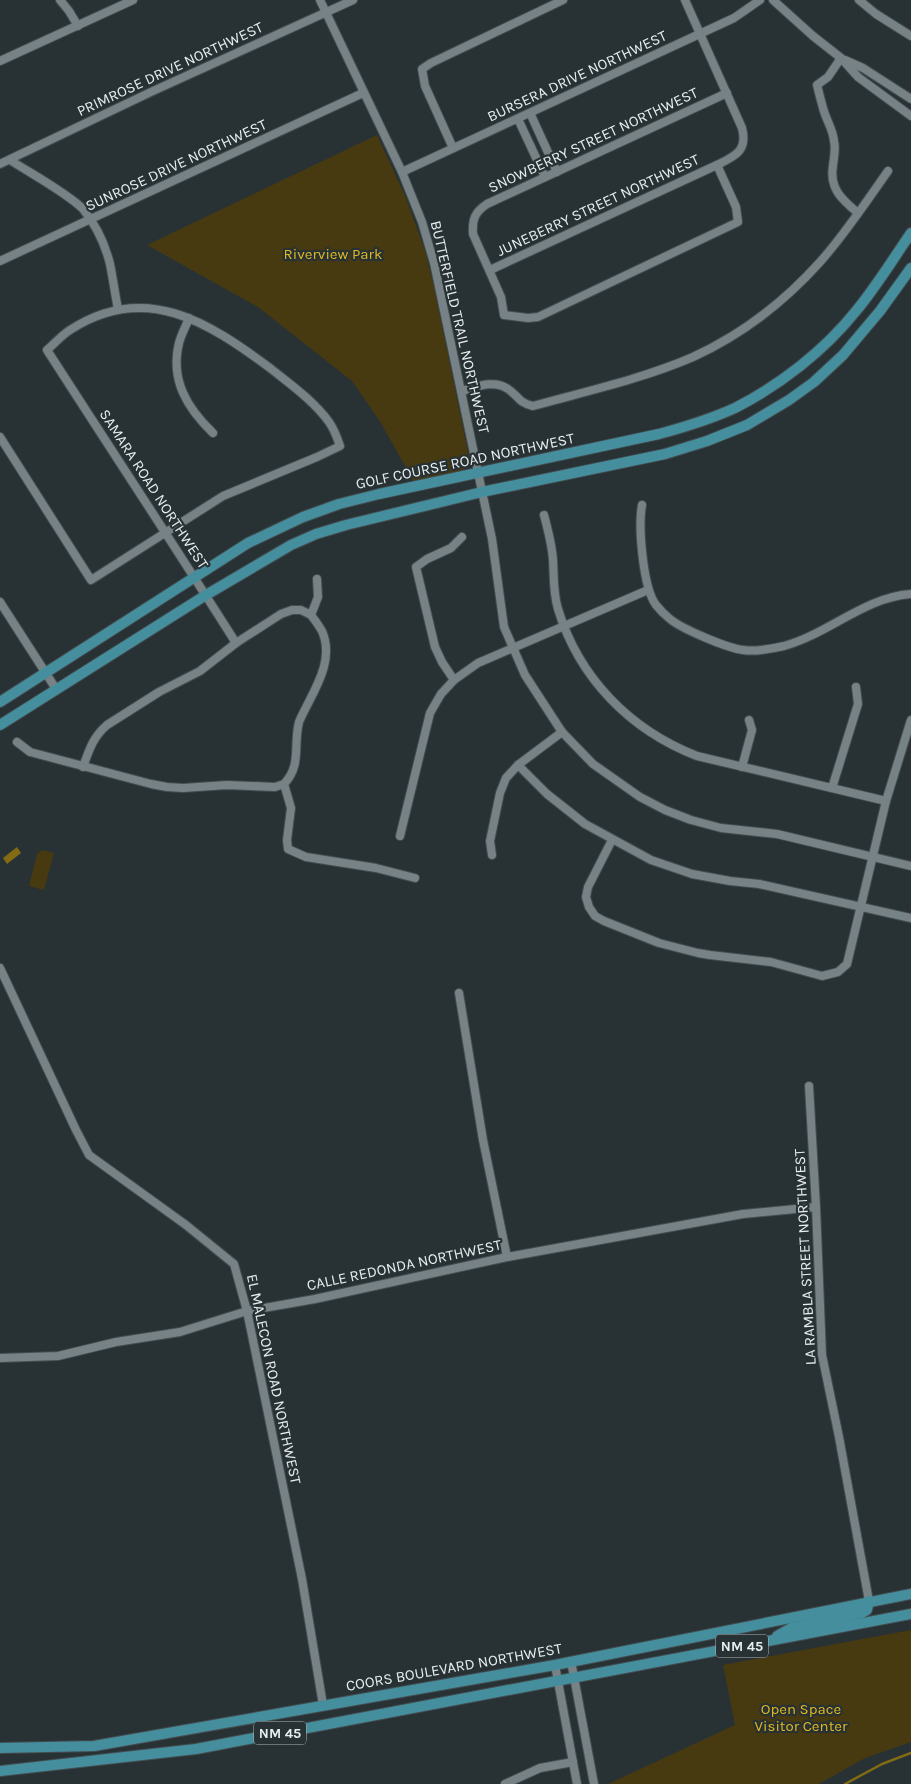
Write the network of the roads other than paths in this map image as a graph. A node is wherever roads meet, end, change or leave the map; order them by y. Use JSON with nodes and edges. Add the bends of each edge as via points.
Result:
{"nodes":[{"id":1,"x":60,"y":0,"type":"edge"},
{"id":2,"x":132,"y":0,"type":"edge"},
{"id":3,"x":320,"y":0,"type":"edge"},
{"id":4,"x":353,"y":0,"type":"edge"},
{"id":5,"x":563,"y":0,"type":"edge"},
{"id":6,"x":685,"y":0,"type":"edge"},
{"id":7,"x":760,"y":0,"type":"edge"},
{"id":8,"x":774,"y":0,"type":"edge"},
{"id":9,"x":858,"y":0,"type":"edge"},
{"id":10,"x":326,"y":12,"type":"junction"},
{"id":11,"x":78,"y":26,"type":"junction"},
{"id":12,"x":700,"y":34,"type":"junction"},
{"id":13,"x":911,"y":36,"type":"edge"},
{"id":14,"x":841,"y":58,"type":"junction"},
{"id":15,"x":0,"y":60,"type":"edge"},
{"id":16,"x":363,"y":93,"type":"junction"},
{"id":17,"x":727,"y":93,"type":"junction"},
{"id":18,"x":911,"y":100,"type":"edge"},
{"id":19,"x":530,"y":113,"type":"junction"},
{"id":20,"x":911,"y":116,"type":"edge"},
{"id":21,"x":518,"y":119,"type":"junction"},
{"id":22,"x":454,"y":148,"type":"junction"},
{"id":23,"x":10,"y":160,"type":"junction"},
{"id":24,"x":0,"y":164,"type":"edge"},
{"id":25,"x":717,"y":165,"type":"junction"},
{"id":26,"x":888,"y":171,"type":"dead end"},
{"id":27,"x":402,"y":172,"type":"junction"},
{"id":28,"x":557,"y":172,"type":"junction"},
{"id":29,"x":545,"y":177,"type":"junction"},
{"id":30,"x":858,"y":213,"type":"junction"},
{"id":31,"x":90,"y":220,"type":"junction"},
{"id":32,"x":911,"y":233,"type":"edge"},
{"id":33,"x":0,"y":261,"type":"edge"},
{"id":34,"x":911,"y":268,"type":"edge"},
{"id":35,"x":490,"y":270,"type":"junction"},
{"id":36,"x":118,"y":309,"type":"junction"},
{"id":37,"x":189,"y":318,"type":"junction"},
{"id":38,"x":462,"y":390,"type":"junction"},
{"id":39,"x":212,"y":433,"type":"dead end"},
{"id":40,"x":0,"y":437,"type":"edge"},
{"id":41,"x":478,"y":473,"type":"junction"},
{"id":42,"x":482,"y":492,"type":"junction"},
{"id":43,"x":642,"y":505,"type":"dead end"},
{"id":44,"x":544,"y":515,"type":"dead end"},
{"id":45,"x":166,"y":532,"type":"junction"},
{"id":46,"x":462,"y":537,"type":"dead end"},
{"id":47,"x":195,"y":577,"type":"junction"},
{"id":48,"x":317,"y":579,"type":"dead end"},
{"id":49,"x":648,"y":590,"type":"junction"},
{"id":50,"x":911,"y":594,"type":"edge"},
{"id":51,"x":206,"y":595,"type":"junction"},
{"id":52,"x":0,"y":602,"type":"edge"},
{"id":53,"x":311,"y":615,"type":"junction"},
{"id":54,"x":565,"y":627,"type":"junction"},
{"id":55,"x":236,"y":643,"type":"junction"},
{"id":56,"x":513,"y":648,"type":"junction"},
{"id":57,"x":46,"y":673,"type":"junction"},
{"id":58,"x":454,"y":680,"type":"junction"},
{"id":59,"x":856,"y":687,"type":"dead end"},
{"id":60,"x":56,"y":689,"type":"junction"},
{"id":61,"x":0,"y":702,"type":"edge"},
{"id":62,"x":749,"y":720,"type":"dead end"},
{"id":63,"x":911,"y":720,"type":"edge"},
{"id":64,"x":0,"y":725,"type":"edge"},
{"id":65,"x":562,"y":732,"type":"junction"},
{"id":66,"x":17,"y":742,"type":"dead end"},
{"id":67,"x":518,"y":765,"type":"junction"},
{"id":68,"x":83,"y":767,"type":"junction"},
{"id":69,"x":742,"y":767,"type":"junction"},
{"id":70,"x":284,"y":784,"type":"junction"},
{"id":71,"x":832,"y":788,"type":"junction"},
{"id":72,"x":886,"y":800,"type":"junction"},
{"id":73,"x":400,"y":836,"type":"dead end"},
{"id":74,"x":612,"y":840,"type":"junction"},
{"id":75,"x":492,"y":855,"type":"dead end"},
{"id":76,"x":872,"y":857,"type":"junction"},
{"id":77,"x":911,"y":866,"type":"edge"},
{"id":78,"x":415,"y":878,"type":"dead end"},
{"id":79,"x":861,"y":906,"type":"junction"},
{"id":80,"x":911,"y":918,"type":"edge"},
{"id":81,"x":0,"y":968,"type":"edge"},
{"id":82,"x":459,"y":992,"type":"dead end"},
{"id":83,"x":808,"y":1086,"type":"dead end"},
{"id":84,"x":816,"y":1207,"type":"junction"},
{"id":85,"x":507,"y":1258,"type":"junction"},
{"id":86,"x":247,"y":1311,"type":"junction"},
{"id":87,"x":0,"y":1358,"type":"edge"},
{"id":88,"x":911,"y":1594,"type":"edge"},
{"id":89,"x":869,"y":1602,"type":"junction"},
{"id":90,"x":911,"y":1614,"type":"edge"},
{"id":91,"x":770,"y":1641,"type":"junction"},
{"id":92,"x":571,"y":1661,"type":"junction"},
{"id":93,"x":555,"y":1664,"type":"junction"},
{"id":94,"x":574,"y":1678,"type":"junction"},
{"id":95,"x":558,"y":1681,"type":"junction"},
{"id":96,"x":323,"y":1705,"type":"junction"},
{"id":97,"x":0,"y":1748,"type":"edge"},
{"id":98,"x":573,"y":1762,"type":"junction"},
{"id":99,"x":0,"y":1771,"type":"edge"},
{"id":100,"x":506,"y":1784,"type":"edge"},
{"id":101,"x":577,"y":1784,"type":"edge"},
{"id":102,"x":594,"y":1784,"type":"edge"}],
"edges":[{"from":1,"to":11,"type":"street"},
{"from":2,"to":11,"type":"street"},
{"from":3,"to":10,"type":"street","name":"BUTTERFIELD TRAIL NORTHWEST"},
{"from":4,"to":10,"type":"street","name":"PRIMROSE DRIVE NORTHWEST"},
{"from":5,"to":22,"type":"street","via":[[422,69],[425,86]]},
{"from":6,"to":12,"type":"street"},
{"from":7,"to":12,"type":"street","name":"BURSERA DRIVE NORTHWEST","via":[[734,18]]},
{"from":8,"to":14,"type":"street"},
{"from":9,"to":13,"type":"street"},
{"from":10,"to":16,"type":"street","name":"BUTTERFIELD TRAIL NORTHWEST"},
{"from":10,"to":23,"type":"street","name":"PRIMROSE DRIVE NORTHWEST"},
{"from":11,"to":15,"type":"street"},
{"from":12,"to":17,"type":"street"},
{"from":12,"to":19,"type":"street","name":"BURSERA DRIVE NORTHWEST"},
{"from":14,"to":18,"type":"street","via":[[863,68]]},
{"from":14,"to":20,"type":"street","via":[[858,77]]},
{"from":14,"to":30,"type":"street","via":[[828,77],[817,85],[835,144],[833,183],[836,192]]},
{"from":16,"to":27,"type":"street","name":"BUTTERFIELD TRAIL NORTHWEST"},
{"from":16,"to":31,"type":"street","name":"SUNROSE DRIVE NORTHWEST"},
{"from":17,"to":25,"type":"street","name":"JUNEBERRY STREET NORTHWEST","via":[[745,139],[734,156]]},
{"from":17,"to":28,"type":"street","name":"SNOWBERRY STREET NORTHWEST"},
{"from":19,"to":21,"type":"street","name":"BURSERA DRIVE NORTHWEST"},
{"from":19,"to":28,"type":"street"},
{"from":21,"to":22,"type":"street","name":"BURSERA DRIVE NORTHWEST"},
{"from":21,"to":29,"type":"street"},
{"from":22,"to":27,"type":"street","name":"BURSERA DRIVE NORTHWEST"},
{"from":23,"to":24,"type":"street","name":"PRIMROSE DRIVE NORTHWEST"},
{"from":23,"to":31,"type":"street","via":[[68,198]]},
{"from":25,"to":35,"type":"street","name":"JUNEBERRY STREET NORTHWEST"},
{"from":25,"to":35,"type":"street","via":[[736,207],[738,222],[538,317],[504,315]]},
{"from":26,"to":30,"type":"street"},
{"from":27,"to":38,"type":"street","name":"BUTTERFIELD TRAIL NORTHWEST","via":[[434,263]]},
{"from":28,"to":29,"type":"street","name":"SNOWBERRY STREET NORTHWEST"},
{"from":29,"to":35,"type":"street","name":"SNOWBERRY STREET NORTHWEST","via":[[487,204],[474,216],[473,234]]},
{"from":30,"to":38,"type":"street","via":[[820,261],[780,301],[738,332],[694,356],[625,381],[534,406],[524,404],[500,385]]},
{"from":31,"to":33,"type":"street","name":"SUNROSE DRIVE NORTHWEST"},
{"from":31,"to":36,"type":"street","via":[[102,239],[110,264]]},
{"from":32,"to":41,"type":"main road","name":"GOLF COURSE ROAD NORTHWEST","via":[[856,311],[830,340],[773,385],[735,407],[659,434]]},
{"from":34,"to":42,"type":"main road","via":[[843,355],[801,391],[747,426],[665,454]]},
{"from":36,"to":37,"type":"street","via":[[155,308]]},
{"from":36,"to":45,"type":"street","name":"SAMARA ROAD NORTHWEST","via":[[91,318],[68,331],[47,350]]},
{"from":37,"to":39,"type":"street","via":[[179,342],[177,369],[180,386],[188,404]]},
{"from":37,"to":45,"type":"street","via":[[228,339],[288,382],[329,422],[340,446],[223,496]]},
{"from":38,"to":41,"type":"street","name":"BUTTERFIELD TRAIL NORTHWEST"},
{"from":40,"to":45,"type":"street","via":[[91,580]]},
{"from":41,"to":42,"type":"street","name":"BUTTERFIELD TRAIL NORTHWEST"},
{"from":41,"to":47,"type":"main road","name":"GOLF COURSE ROAD NORTHWEST","via":[[339,504],[303,517],[248,543]]},
{"from":42,"to":51,"type":"main road","via":[[316,534],[291,545]]},
{"from":42,"to":56,"type":"street","name":"BUTTERFIELD TRAIL NORTHWEST","via":[[504,627]]},
{"from":43,"to":49,"type":"street","via":[[640,519]]},
{"from":44,"to":54,"type":"street","via":[[553,559],[554,589]]},
{"from":45,"to":47,"type":"street","name":"SAMARA ROAD NORTHWEST"},
{"from":46,"to":58,"type":"street","via":[[451,548],[416,567],[435,647]]},
{"from":47,"to":51,"type":"street","name":"SAMARA ROAD NORTHWEST"},
{"from":47,"to":57,"type":"main road","name":"GOLF COURSE ROAD NORTHWEST"},
{"from":48,"to":53,"type":"street","via":[[318,597]]},
{"from":49,"to":50,"type":"street","via":[[670,620],[725,646],[762,651],[804,639],[893,596]]},
{"from":49,"to":54,"type":"street"},
{"from":51,"to":55,"type":"street","name":"SAMARA ROAD NORTHWEST"},
{"from":51,"to":60,"type":"main road"},
{"from":52,"to":57,"type":"street"},
{"from":53,"to":55,"type":"street","via":[[301,610],[281,614]]},
{"from":53,"to":70,"type":"street","via":[[322,631],[325,661],[300,722],[295,768]]},
{"from":54,"to":56,"type":"street"},
{"from":54,"to":69,"type":"street","via":[[600,687],[636,724],[677,748]]},
{"from":55,"to":68,"type":"street","via":[[200,671],[159,692],[100,731],[92,741]]},
{"from":56,"to":58,"type":"street","via":[[478,663]]},
{"from":56,"to":65,"type":"street","name":"BUTTERFIELD TRAIL NORTHWEST","via":[[525,675]]},
{"from":57,"to":60,"type":"street"},
{"from":57,"to":61,"type":"main road","name":"GOLF COURSE ROAD NORTHWEST"},
{"from":58,"to":73,"type":"street","via":[[440,694],[430,713]]},
{"from":59,"to":71,"type":"street","via":[[858,704]]},
{"from":60,"to":64,"type":"main road"},
{"from":62,"to":69,"type":"street","via":[[752,730]]},
{"from":63,"to":72,"type":"street"},
{"from":65,"to":67,"type":"street"},
{"from":65,"to":76,"type":"street","name":"BUTTERFIELD TRAIL NORTHWEST","via":[[593,764],[640,797],[665,810],[721,828],[777,834]]},
{"from":66,"to":68,"type":"street","via":[[30,752]]},
{"from":67,"to":74,"type":"street","via":[[566,810]]},
{"from":67,"to":75,"type":"street","via":[[506,778],[500,793],[490,842]]},
{"from":68,"to":70,"type":"street","via":[[167,786]]},
{"from":69,"to":71,"type":"street"},
{"from":70,"to":78,"type":"street","via":[[290,808],[288,849],[306,857]]},
{"from":71,"to":72,"type":"street"},
{"from":72,"to":76,"type":"street"},
{"from":74,"to":79,"type":"street","via":[[651,860],[692,874],[759,884]]},
{"from":74,"to":79,"type":"street","via":[[588,887],[586,897],[596,916],[659,942],[710,956],[771,962],[822,976],[838,972],[847,964]]},
{"from":76,"to":77,"type":"street","name":"BUTTERFIELD TRAIL NORTHWEST"},
{"from":76,"to":79,"type":"street"},
{"from":79,"to":80,"type":"street"},
{"from":81,"to":86,"type":"street","name":"EL MALECON ROAD NORTHWEST","via":[[89,1155],[234,1264]]},
{"from":82,"to":85,"type":"street","via":[[483,1140]]},
{"from":83,"to":84,"type":"street","name":"LA RAMBLA STREET NORTHWEST"},
{"from":84,"to":85,"type":"street","name":"CALLE REDONDA NORTHWEST","via":[[743,1214]]},
{"from":84,"to":89,"type":"street","name":"LA RAMBLA STREET NORTHWEST","via":[[822,1355]]},
{"from":85,"to":86,"type":"street","name":"CALLE REDONDA NORTHWEST"},
{"from":86,"to":87,"type":"street","name":"CALLE REDONDA NORTHWEST","via":[[180,1332],[116,1342],[58,1356]]},
{"from":86,"to":96,"type":"street","name":"EL MALECON ROAD NORTHWEST","via":[[302,1579]]},
{"from":88,"to":89,"type":"main road","name":"COORS BOULEVARD NORTHWEST","number":"NM 45"},
{"from":89,"to":91,"type":"main road","via":[[862,1613],[791,1628]]},
{"from":89,"to":92,"type":"main road","name":"COORS BOULEVARD NORTHWEST","number":"NM 45"},
{"from":90,"to":91,"type":"main road","number":"NM 45"},
{"from":91,"to":94,"type":"main road","number":"NM 45"},
{"from":92,"to":93,"type":"main road","name":"COORS BOULEVARD NORTHWEST","number":"NM 45"},
{"from":92,"to":94,"type":"street"},
{"from":93,"to":95,"type":"street"},
{"from":93,"to":96,"type":"main road","name":"COORS BOULEVARD NORTHWEST","number":"NM 45"},
{"from":94,"to":95,"type":"main road","number":"NM 45"},
{"from":94,"to":102,"type":"street"},
{"from":95,"to":98,"type":"street"},
{"from":95,"to":99,"type":"main road","number":"NM 45","via":[[196,1749]]},
{"from":96,"to":97,"type":"main road","name":"COORS BOULEVARD NORTHWEST","number":"NM 45","via":[[94,1746]]},
{"from":98,"to":100,"type":"street","via":[[540,1768]]},
{"from":98,"to":101,"type":"street"}]}
